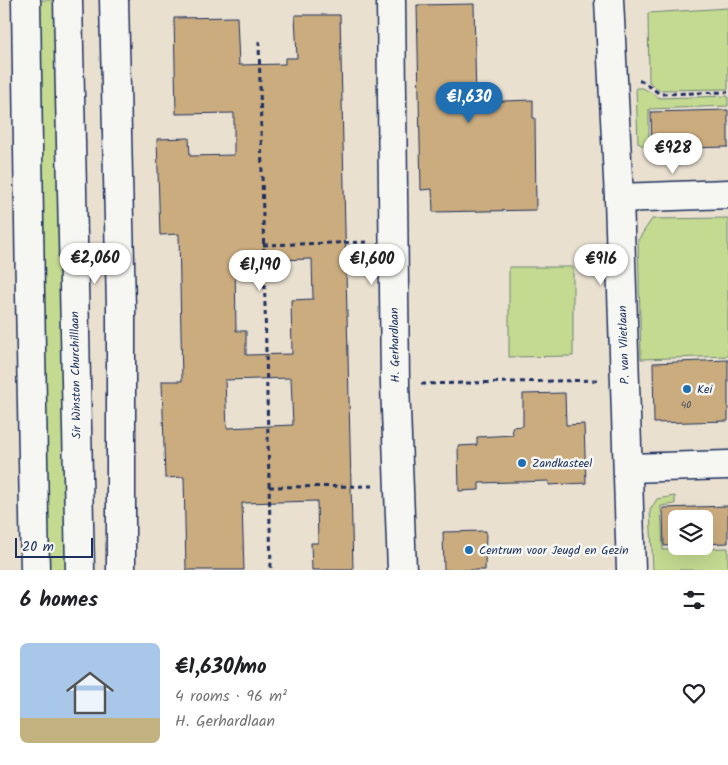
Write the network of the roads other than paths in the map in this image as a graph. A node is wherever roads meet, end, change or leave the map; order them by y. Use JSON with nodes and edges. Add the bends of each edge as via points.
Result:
{"nodes":[{"id":1,"x":26,"y":0,"type":"edge"},
{"id":2,"x":68,"y":0,"type":"edge"},
{"id":3,"x":114,"y":0,"type":"edge"},
{"id":4,"x":391,"y":0,"type":"edge"},
{"id":5,"x":609,"y":0,"type":"edge"},
{"id":6,"x":728,"y":194,"type":"edge"},
{"id":7,"x":619,"y":198,"type":"junction"},
{"id":8,"x":728,"y":465,"type":"edge"},
{"id":9,"x":629,"y":468,"type":"junction"},
{"id":10,"x":35,"y":570,"type":"edge"},
{"id":11,"x":80,"y":570,"type":"edge"},
{"id":12,"x":120,"y":570,"type":"edge"},
{"id":13,"x":402,"y":570,"type":"edge"},
{"id":14,"x":631,"y":570,"type":"edge"}],
"edges":[{"from":1,"to":10,"type":"street"},
{"from":2,"to":11,"type":"street","name":"Sir Winston Churchilllaan"},
{"from":3,"to":12,"type":"street","via":[[121,308]]},
{"from":4,"to":13,"type":"street","name":"H. Gerhardlaan","via":[[395,384]]},
{"from":5,"to":7,"type":"street","name":"P. van Vlietlaan"},
{"from":6,"to":7,"type":"street"},
{"from":7,"to":9,"type":"street","name":"P. van Vlietlaan"},
{"from":8,"to":9,"type":"street"},
{"from":9,"to":14,"type":"street","name":"P. van Vlietlaan"}]}
